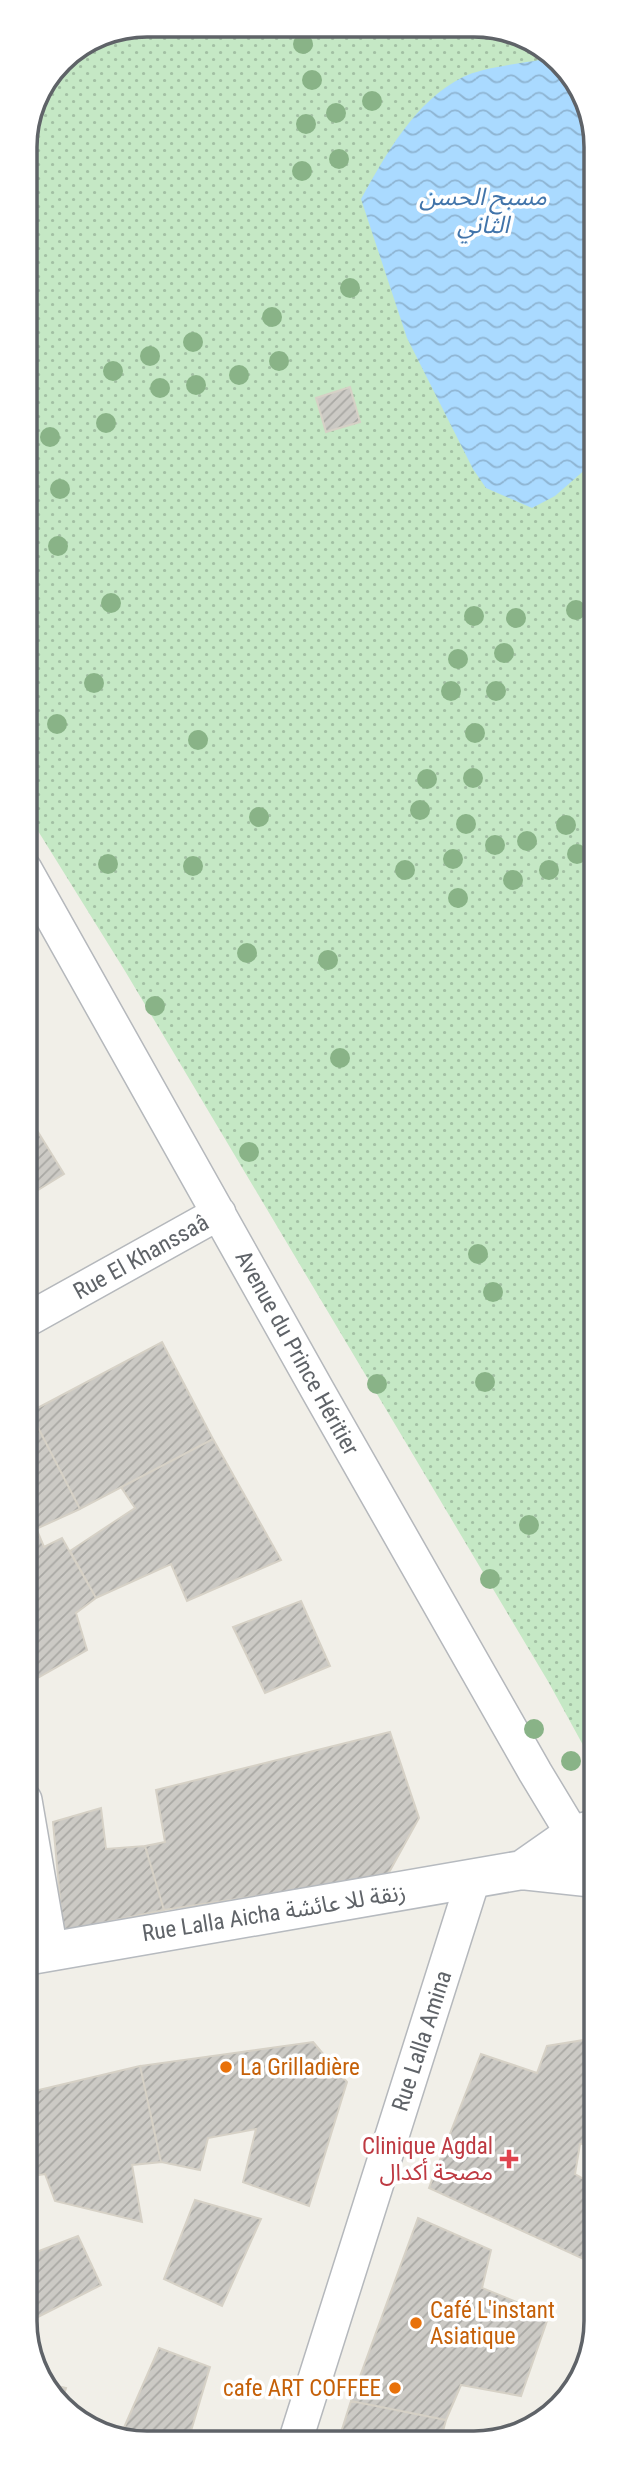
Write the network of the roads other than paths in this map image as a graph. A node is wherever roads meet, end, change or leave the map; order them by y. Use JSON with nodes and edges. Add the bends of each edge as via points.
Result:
{"nodes":[{"id":1,"x":37,"y":890,"type":"edge"},
{"id":2,"x":219,"y":1213,"type":"junction"},
{"id":3,"x":37,"y":1314,"type":"edge"},
{"id":4,"x":584,"y":1832,"type":"edge"},
{"id":5,"x":522,"y":1870,"type":"junction"},
{"id":6,"x":584,"y":1877,"type":"edge"},
{"id":7,"x":473,"y":1880,"type":"junction"},
{"id":8,"x":38,"y":1953,"type":"edge"},
{"id":9,"x":298,"y":2431,"type":"edge"}],
"edges":[{"from":1,"to":2,"type":"street","name":"Avenue du Prince Héritier"},
{"from":2,"to":3,"type":"street","name":"Rue El Khanssaâ"},
{"from":2,"to":4,"type":"street","name":"Avenue du Prince Héritier"},
{"from":4,"to":5,"type":"street","name":"Rue Lalla Aicha زنقة للا عائشة"},
{"from":5,"to":6,"type":"street","name":"Rue Lalla Aicha زنقة للا عائشة"},
{"from":5,"to":7,"type":"street","name":"Rue Lalla Aicha زنقة للا عائشة"},
{"from":7,"to":8,"type":"street","name":"Rue Lalla Aicha زنقة للا عائشة"},
{"from":7,"to":9,"type":"street","name":"Rue Lalla Amina"}]}
